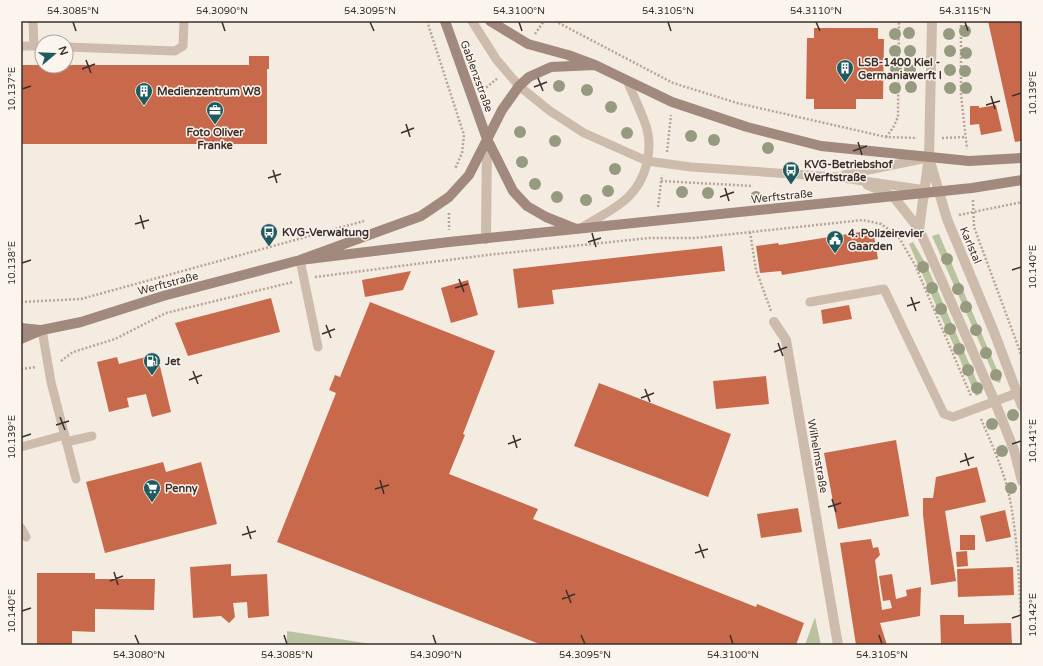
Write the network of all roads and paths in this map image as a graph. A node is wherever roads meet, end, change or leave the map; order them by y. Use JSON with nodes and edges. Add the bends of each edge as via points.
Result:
{"nodes":[{"id":1,"x":33,"y":21,"type":"edge"},
{"id":2,"x":184,"y":21,"type":"edge"},
{"id":3,"x":427,"y":21,"type":"edge"},
{"id":4,"x":445,"y":21,"type":"edge"},
{"id":5,"x":472,"y":21,"type":"edge"},
{"id":6,"x":490,"y":21,"type":"edge"},
{"id":7,"x":555,"y":21,"type":"edge"},
{"id":8,"x":899,"y":21,"type":"edge"},
{"id":9,"x":932,"y":21,"type":"edge"},
{"id":10,"x":961,"y":21,"type":"edge"},
{"id":11,"x":36,"y":34,"type":"edge"},
{"id":12,"x":21,"y":46,"type":"edge"},
{"id":13,"x":34,"y":46,"type":"edge"},
{"id":14,"x":74,"y":47,"type":"edge"},
{"id":15,"x":595,"y":65,"type":"junction"},
{"id":16,"x":628,"y":80,"type":"junction"},
{"id":17,"x":519,"y":86,"type":"junction"},
{"id":18,"x":966,"y":137,"type":"dead end"},
{"id":19,"x":487,"y":139,"type":"junction"},
{"id":20,"x":929,"y":158,"type":"junction"},
{"id":21,"x":1022,"y":158,"type":"edge"},
{"id":22,"x":647,"y":161,"type":"junction"},
{"id":23,"x":454,"y":172,"type":"dead end"},
{"id":24,"x":836,"y":177,"type":"junction"},
{"id":25,"x":661,"y":180,"type":"dead end"},
{"id":26,"x":1022,"y":180,"type":"edge"},
{"id":27,"x":757,"y":186,"type":"dead end"},
{"id":28,"x":938,"y":190,"type":"junction"},
{"id":29,"x":924,"y":192,"type":"junction"},
{"id":30,"x":893,"y":196,"type":"junction"},
{"id":31,"x":449,"y":197,"type":"junction"},
{"id":32,"x":846,"y":201,"type":"junction"},
{"id":33,"x":974,"y":211,"type":"dead end"},
{"id":34,"x":368,"y":220,"type":"dead end"},
{"id":35,"x":846,"y":222,"type":"junction"},
{"id":36,"x":873,"y":222,"type":"dead end"},
{"id":37,"x":919,"y":229,"type":"junction"},
{"id":38,"x":578,"y":230,"type":"junction"},
{"id":39,"x":750,"y":232,"type":"junction"},
{"id":40,"x":486,"y":239,"type":"junction"},
{"id":41,"x":449,"y":242,"type":"junction"},
{"id":42,"x":449,"y":259,"type":"junction"},
{"id":43,"x":300,"y":260,"type":"junction"},
{"id":44,"x":303,"y":280,"type":"junction"},
{"id":45,"x":21,"y":302,"type":"edge"},
{"id":46,"x":810,"y":302,"type":"dead end"},
{"id":47,"x":774,"y":322,"type":"joint"},
{"id":48,"x":21,"y":328,"type":"edge"},
{"id":49,"x":42,"y":330,"type":"junction"},
{"id":50,"x":21,"y":339,"type":"edge"},
{"id":51,"x":318,"y":347,"type":"dead end"},
{"id":52,"x":1022,"y":357,"type":"edge"},
{"id":53,"x":48,"y":365,"type":"junction"},
{"id":54,"x":21,"y":369,"type":"edge"},
{"id":55,"x":1017,"y":393,"type":"junction"},
{"id":56,"x":995,"y":402,"type":"junction"},
{"id":57,"x":1022,"y":406,"type":"edge"},
{"id":58,"x":92,"y":436,"type":"dead end"},
{"id":59,"x":65,"y":438,"type":"junction"},
{"id":60,"x":21,"y":446,"type":"edge"},
{"id":61,"x":76,"y":479,"type":"dead end"},
{"id":62,"x":1022,"y":481,"type":"edge"},
{"id":63,"x":21,"y":528,"type":"edge"},
{"id":64,"x":26,"y":537,"type":"dead end"},
{"id":65,"x":838,"y":645,"type":"edge"}],
"edges":[{"from":1,"to":11,"type":"lane"},
{"from":2,"to":14,"type":"lane","via":[[182,46],[176,51]]},
{"from":3,"to":23,"type":"path","via":[[464,135],[462,153]]},
{"from":4,"to":19,"type":"main road","name":"Gablenzstraße"},
{"from":5,"to":17,"type":"lane","name":"Werftstraße","via":[[496,59]]},
{"from":6,"to":15,"type":"main road","name":"Werftstraße","via":[[528,44]]},
{"from":7,"to":8,"type":"path","via":[[673,83],[736,103],[886,137],[898,117]]},
{"from":9,"to":20,"type":"street"},
{"from":10,"to":18,"type":"path","via":[[961,95]]},
{"from":12,"to":13,"type":"lane"},
{"from":15,"to":16,"type":"main road","name":"Werftstraße"},
{"from":15,"to":17,"type":"main road","name":"Werftstraße","via":[[551,67],[529,77]]},
{"from":16,"to":20,"type":"main road","name":"Werftstraße","via":[[672,102],[821,146]]},
{"from":16,"to":22,"type":"lane","via":[[646,124],[650,148]]},
{"from":17,"to":19,"type":"main road","name":"Werftstraße","via":[[502,110]]},
{"from":17,"to":22,"type":"lane","name":"Werftstraße","via":[[550,111],[584,133]]},
{"from":19,"to":31,"type":"main road","name":"Werftstraße","via":[[469,176]]},
{"from":19,"to":38,"type":"main road","name":"Werftstraße","via":[[513,191],[527,206]]},
{"from":19,"to":40,"type":"street","name":"Werftstraße"},
{"from":20,"to":21,"type":"main road","name":"Werftstraße","via":[[969,161]]},
{"from":20,"to":24,"type":"lane","name":"Werftstraße"},
{"from":20,"to":28,"type":"street","name":"Karlstal"},
{"from":20,"to":29,"type":"street"},
{"from":22,"to":24,"type":"lane","name":"Werftstraße","via":[[691,167]]},
{"from":22,"to":38,"type":"lane","via":[[643,178],[624,202]]},
{"from":24,"to":29,"type":"lane","name":"Werftstraße"},
{"from":24,"to":30,"type":"lane","name":"Werftstraße","via":[[867,185]]},
{"from":25,"to":27,"type":"path"},
{"from":26,"to":28,"type":"main road","name":"Werftstraße","via":[[972,188]]},
{"from":28,"to":29,"type":"main road","name":"Werftstraße"},
{"from":28,"to":55,"type":"street","name":"Karlstal","via":[[946,219]]},
{"from":29,"to":30,"type":"main road","name":"Werftstraße"},
{"from":29,"to":37,"type":"street"},
{"from":30,"to":32,"type":"main road","name":"Werftstraße"},
{"from":30,"to":37,"type":"street"},
{"from":31,"to":41,"type":"path"},
{"from":31,"to":43,"type":"main road","name":"Werftstraße","via":[[421,216]]},
{"from":32,"to":35,"type":"path"},
{"from":32,"to":38,"type":"main road","name":"Werftstraße"},
{"from":33,"to":52,"type":"path","via":[[974,227]]},
{"from":34,"to":45,"type":"path","via":[[81,299]]},
{"from":35,"to":36,"type":"path"},
{"from":35,"to":39,"type":"path"},
{"from":37,"to":56,"type":"street"},
{"from":38,"to":40,"type":"main road","name":"Werftstraße"},
{"from":39,"to":42,"type":"path","via":[[695,238],[649,238]]},
{"from":39,"to":47,"type":"path","via":[[756,270]]},
{"from":40,"to":41,"type":"main road","name":"Werftstraße"},
{"from":41,"to":42,"type":"path"},
{"from":41,"to":43,"type":"main road","name":"Werftstraße"},
{"from":42,"to":44,"type":"path"},
{"from":43,"to":44,"type":"lane"},
{"from":43,"to":49,"type":"main road","name":"Werftstraße","via":[[163,296],[81,322]]},
{"from":44,"to":51,"type":"lane"},
{"from":44,"to":53,"type":"path","via":[[166,313],[115,339],[74,352],[61,361]]},
{"from":46,"to":56,"type":"lane","via":[[884,289],[944,414],[953,417]]},
{"from":47,"to":65,"type":"street","name":"Wilhelmstraße","via":[[786,340]]},
{"from":48,"to":49,"type":"main road","name":"Werftstraße"},
{"from":49,"to":50,"type":"main road","name":"Werftstraße"},
{"from":49,"to":53,"type":"lane"},
{"from":53,"to":54,"type":"path"},
{"from":53,"to":59,"type":"lane"},
{"from":55,"to":56,"type":"lane"},
{"from":55,"to":57,"type":"street","name":"Karlstal"},
{"from":56,"to":62,"type":"street","via":[[1014,450]]},
{"from":58,"to":59,"type":"lane"},
{"from":59,"to":60,"type":"lane"},
{"from":59,"to":61,"type":"lane"},
{"from":63,"to":64,"type":"lane"}]}
